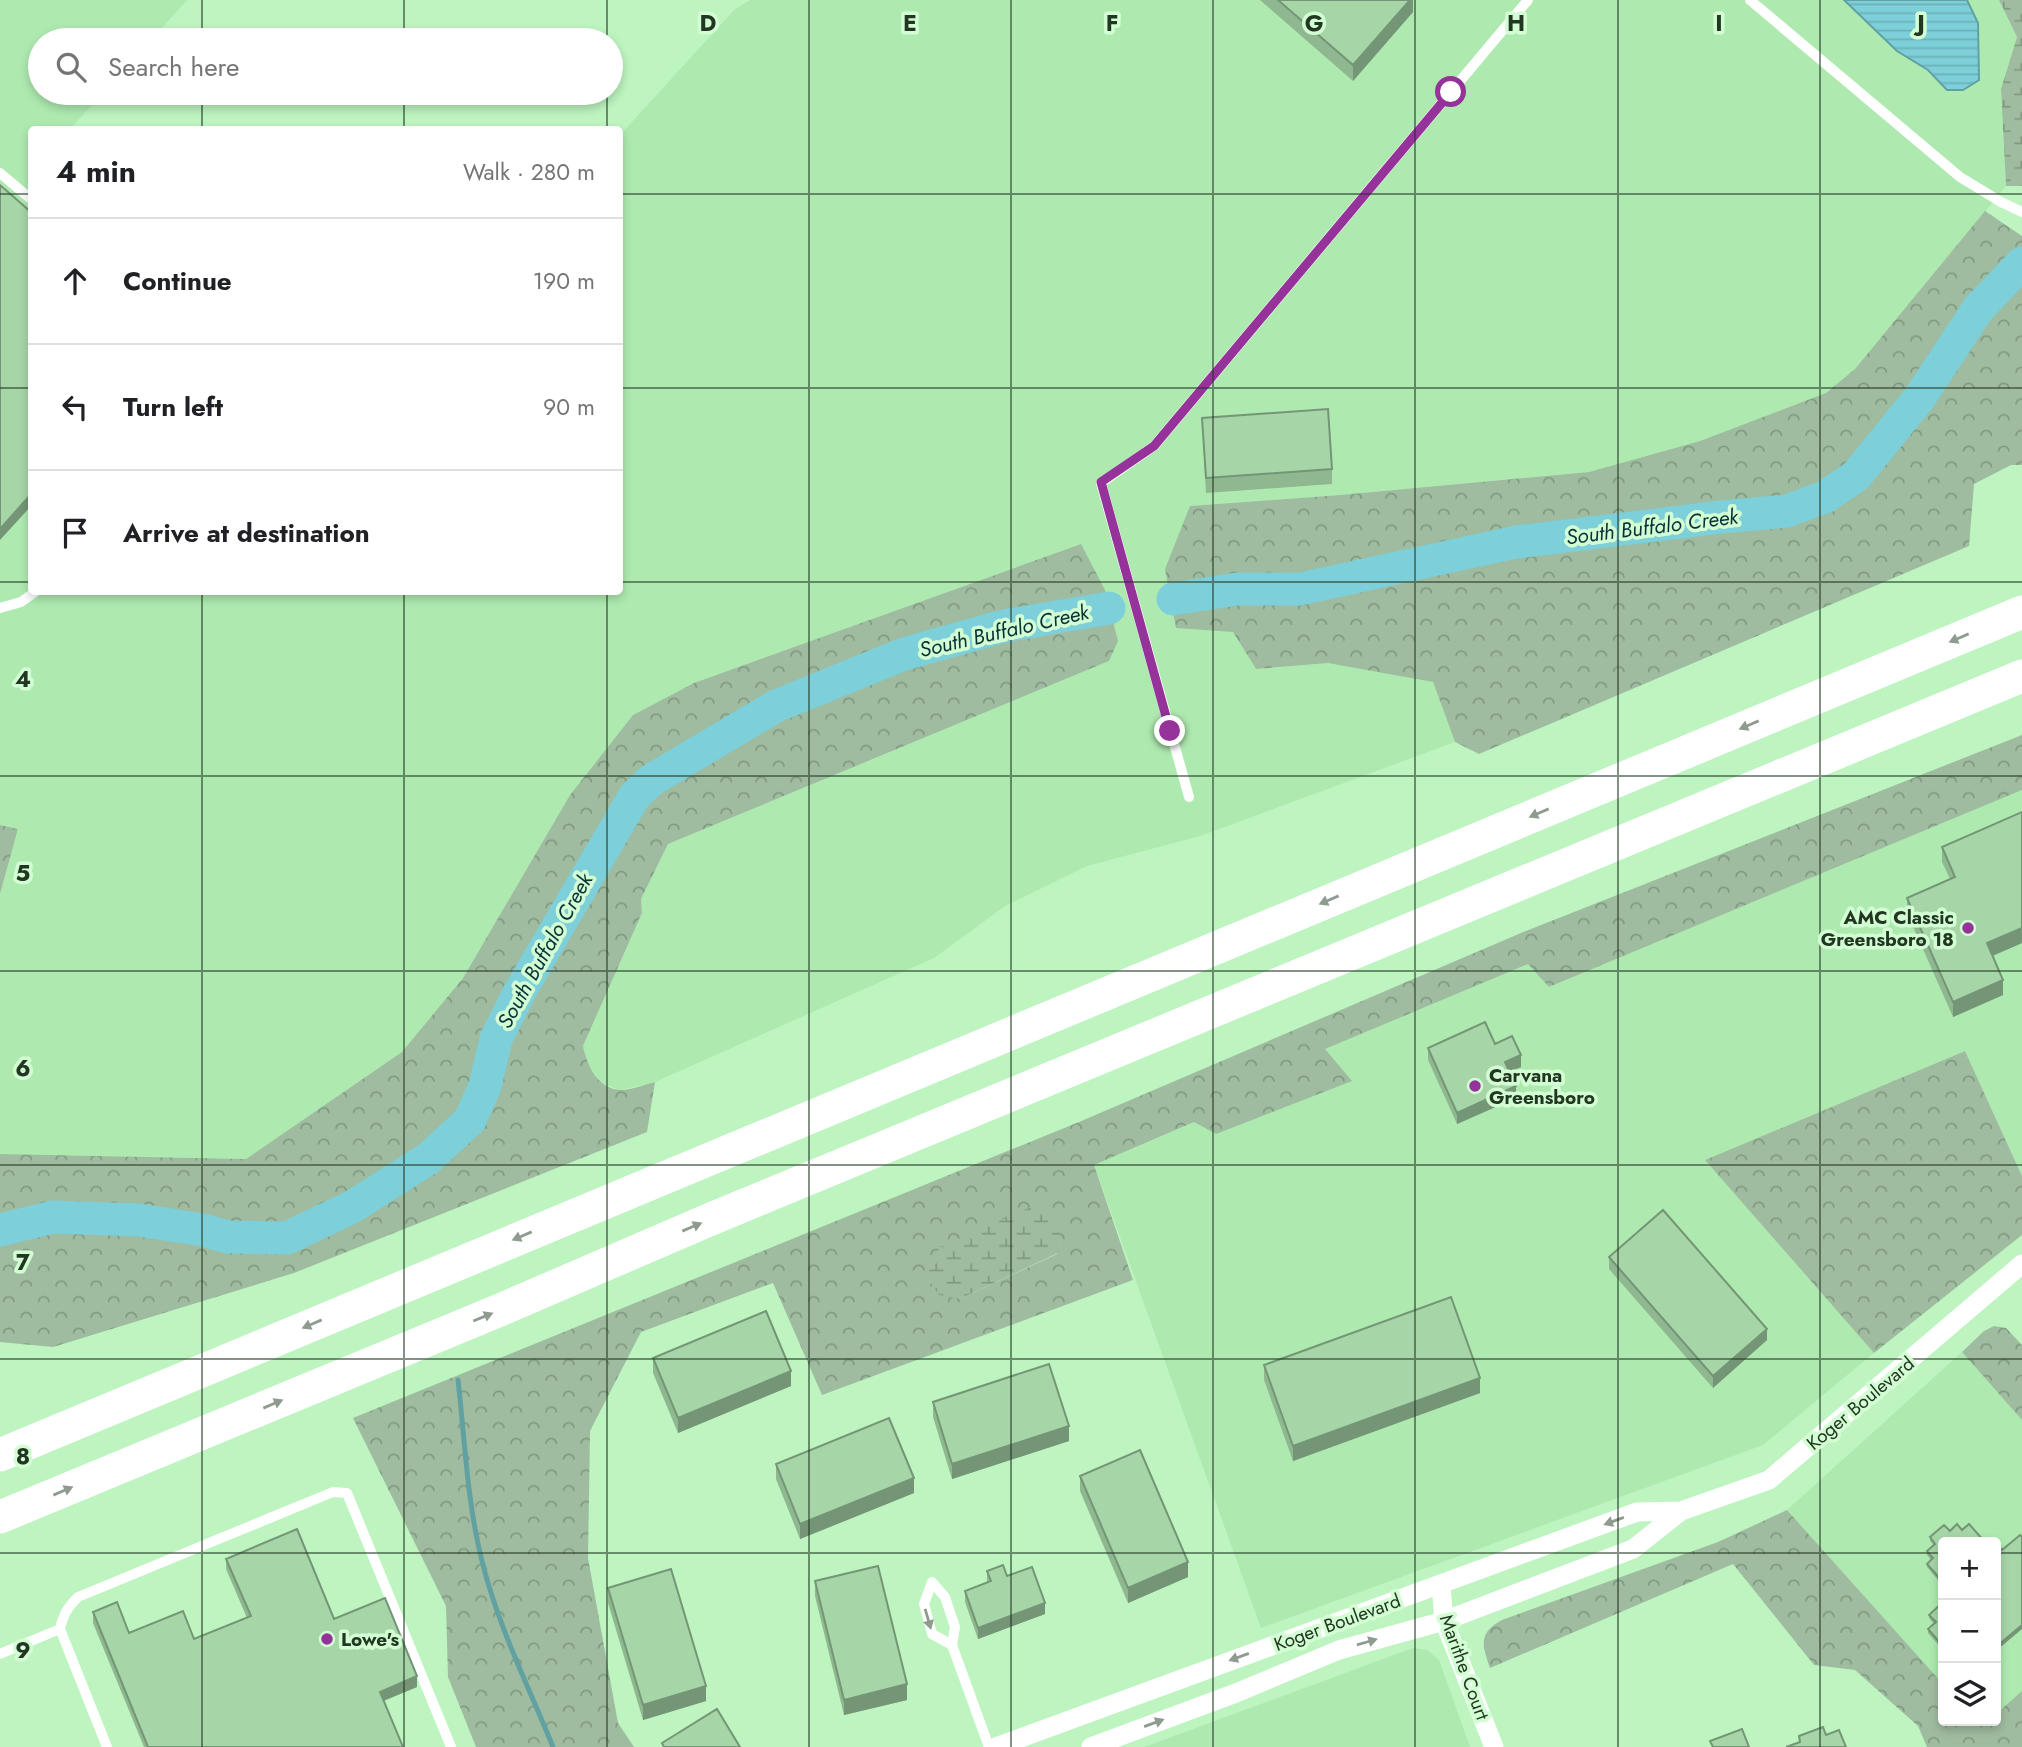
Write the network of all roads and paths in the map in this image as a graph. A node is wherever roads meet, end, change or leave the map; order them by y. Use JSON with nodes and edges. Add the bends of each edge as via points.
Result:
{"nodes":[{"id":1,"x":1528,"y":0,"type":"edge"},
{"id":2,"x":1750,"y":0,"type":"edge"},
{"id":3,"x":0,"y":173,"type":"edge"},
{"id":4,"x":28,"y":197,"type":"edge"},
{"id":5,"x":2022,"y":212,"type":"edge"},
{"id":6,"x":31,"y":595,"type":"edge"},
{"id":7,"x":0,"y":608,"type":"edge"},
{"id":8,"x":2022,"y":612,"type":"edge"},
{"id":9,"x":2022,"y":676,"type":"edge"},
{"id":10,"x":1189,"y":797,"type":"dead end"},
{"id":11,"x":2022,"y":1264,"type":"edge"},
{"id":12,"x":117,"y":1407,"type":"junction"},
{"id":13,"x":0,"y":1444,"type":"edge"},
{"id":14,"x":0,"y":1455,"type":"edge"},
{"id":15,"x":1681,"y":1511,"type":"junction"},
{"id":16,"x":0,"y":1517,"type":"edge"},
{"id":17,"x":1441,"y":1585,"type":"junction"},
{"id":18,"x":1444,"y":1621,"type":"junction"},
{"id":19,"x":60,"y":1629,"type":"junction"},
{"id":20,"x":952,"y":1646,"type":"junction"},
{"id":21,"x":0,"y":1654,"type":"edge"},
{"id":22,"x":107,"y":1747,"type":"edge"},
{"id":23,"x":452,"y":1747,"type":"edge"},
{"id":24,"x":989,"y":1747,"type":"edge"},
{"id":25,"x":996,"y":1747,"type":"edge"},
{"id":26,"x":1091,"y":1747,"type":"edge"},
{"id":27,"x":1494,"y":1747,"type":"edge"}],
"edges":[{"from":1,"to":10,"type":"lane","via":[[1154,446],[1101,482]]},
{"from":2,"to":5,"type":"lane","via":[[1960,177]]},
{"from":3,"to":4,"type":"lane"},
{"from":6,"to":7,"type":"lane"},
{"from":8,"to":12,"type":"highway","one_way":true},
{"from":16,"to":9,"type":"highway","one_way":true},
{"from":11,"to":15,"type":"street","name":"Koger Boulevard","via":[[1769,1480]]},
{"from":12,"to":13,"type":"highway"},
{"from":12,"to":14,"type":"highway"},
{"from":15,"to":17,"type":"street","name":"Koger Boulevard","one_way":true,"via":[[1637,1512]]},
{"from":15,"to":18,"type":"street","name":"Koger Boulevard","via":[[1633,1549]]},
{"from":17,"to":18,"type":"street","name":"Marithe Court"},
{"from":17,"to":25,"type":"street","name":"Koger Boulevard","one_way":true},
{"from":26,"to":18,"type":"street","name":"Koger Boulevard","one_way":true,"via":[[1339,1650]]},
{"from":18,"to":27,"type":"street","name":"Marithe Court"},
{"from":19,"to":21,"type":"lane"},
{"from":19,"to":22,"type":"lane"},
{"from":19,"to":23,"type":"lane","via":[[64,1613],[78,1597],[333,1492],[347,1493]]},
{"from":20,"to":20,"type":"lane","one_way":true,"via":[[955,1627],[945,1597],[932,1582],[924,1604],[932,1634]]},
{"from":20,"to":24,"type":"lane"}]}
